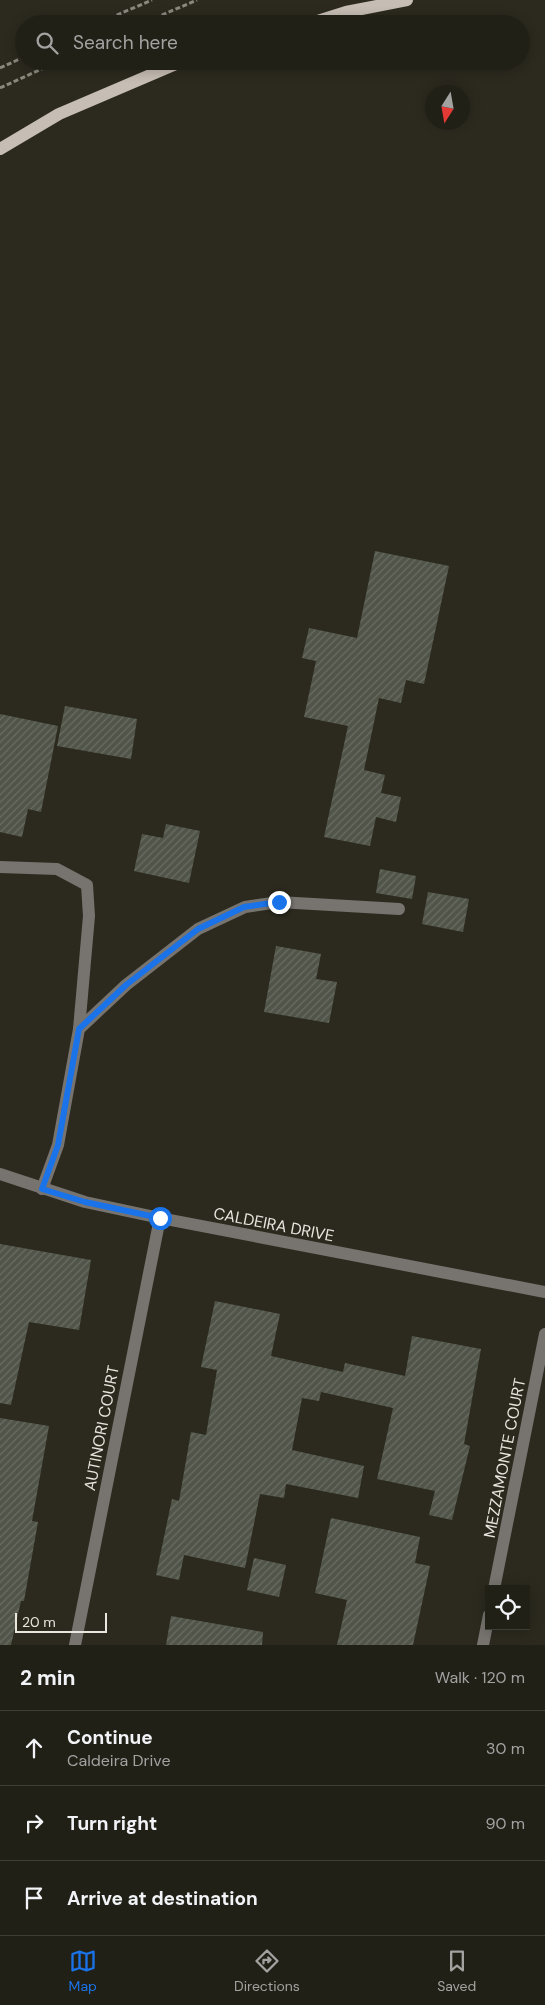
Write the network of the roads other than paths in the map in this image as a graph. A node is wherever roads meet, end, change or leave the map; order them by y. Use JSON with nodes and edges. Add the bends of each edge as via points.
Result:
{"nodes":[{"id":1,"x":407,"y":0,"type":"edge"},
{"id":2,"x":336,"y":15,"type":"edge"},
{"id":3,"x":162,"y":70,"type":"edge"},
{"id":4,"x":0,"y":149,"type":"edge"},
{"id":5,"x":0,"y":866,"type":"edge"},
{"id":6,"x":399,"y":909,"type":"dead end"},
{"id":7,"x":79,"y":1029,"type":"junction"},
{"id":8,"x":0,"y":1174,"type":"edge"},
{"id":9,"x":42,"y":1189,"type":"junction"},
{"id":10,"x":160,"y":1218,"type":"junction"},
{"id":11,"x":545,"y":1292,"type":"edge"},
{"id":12,"x":545,"y":1334,"type":"edge"},
{"id":13,"x":495,"y":1585,"type":"edge"},
{"id":14,"x":486,"y":1630,"type":"edge"},
{"id":15,"x":75,"y":1645,"type":"edge"},
{"id":16,"x":483,"y":1645,"type":"edge"}],
"edges":[{"from":1,"to":2,"type":"main road"},
{"from":3,"to":4,"type":"main road","via":[[59,114]]},
{"from":5,"to":7,"type":"street","via":[[57,869],[87,884],[89,916]]},
{"from":6,"to":7,"type":"street","via":[[279,902],[244,907],[198,929],[126,985]]},
{"from":7,"to":9,"type":"street","via":[[58,1145]]},
{"from":8,"to":9,"type":"street","name":"CALDEIRA DRIVE"},
{"from":9,"to":10,"type":"street","name":"CALDEIRA DRIVE"},
{"from":10,"to":11,"type":"street","name":"CALDEIRA DRIVE"},
{"from":10,"to":15,"type":"street","name":"AUTINORI COURT"},
{"from":12,"to":13,"type":"street","name":"MEZZAMONTE COURT"},
{"from":14,"to":16,"type":"street"}]}
